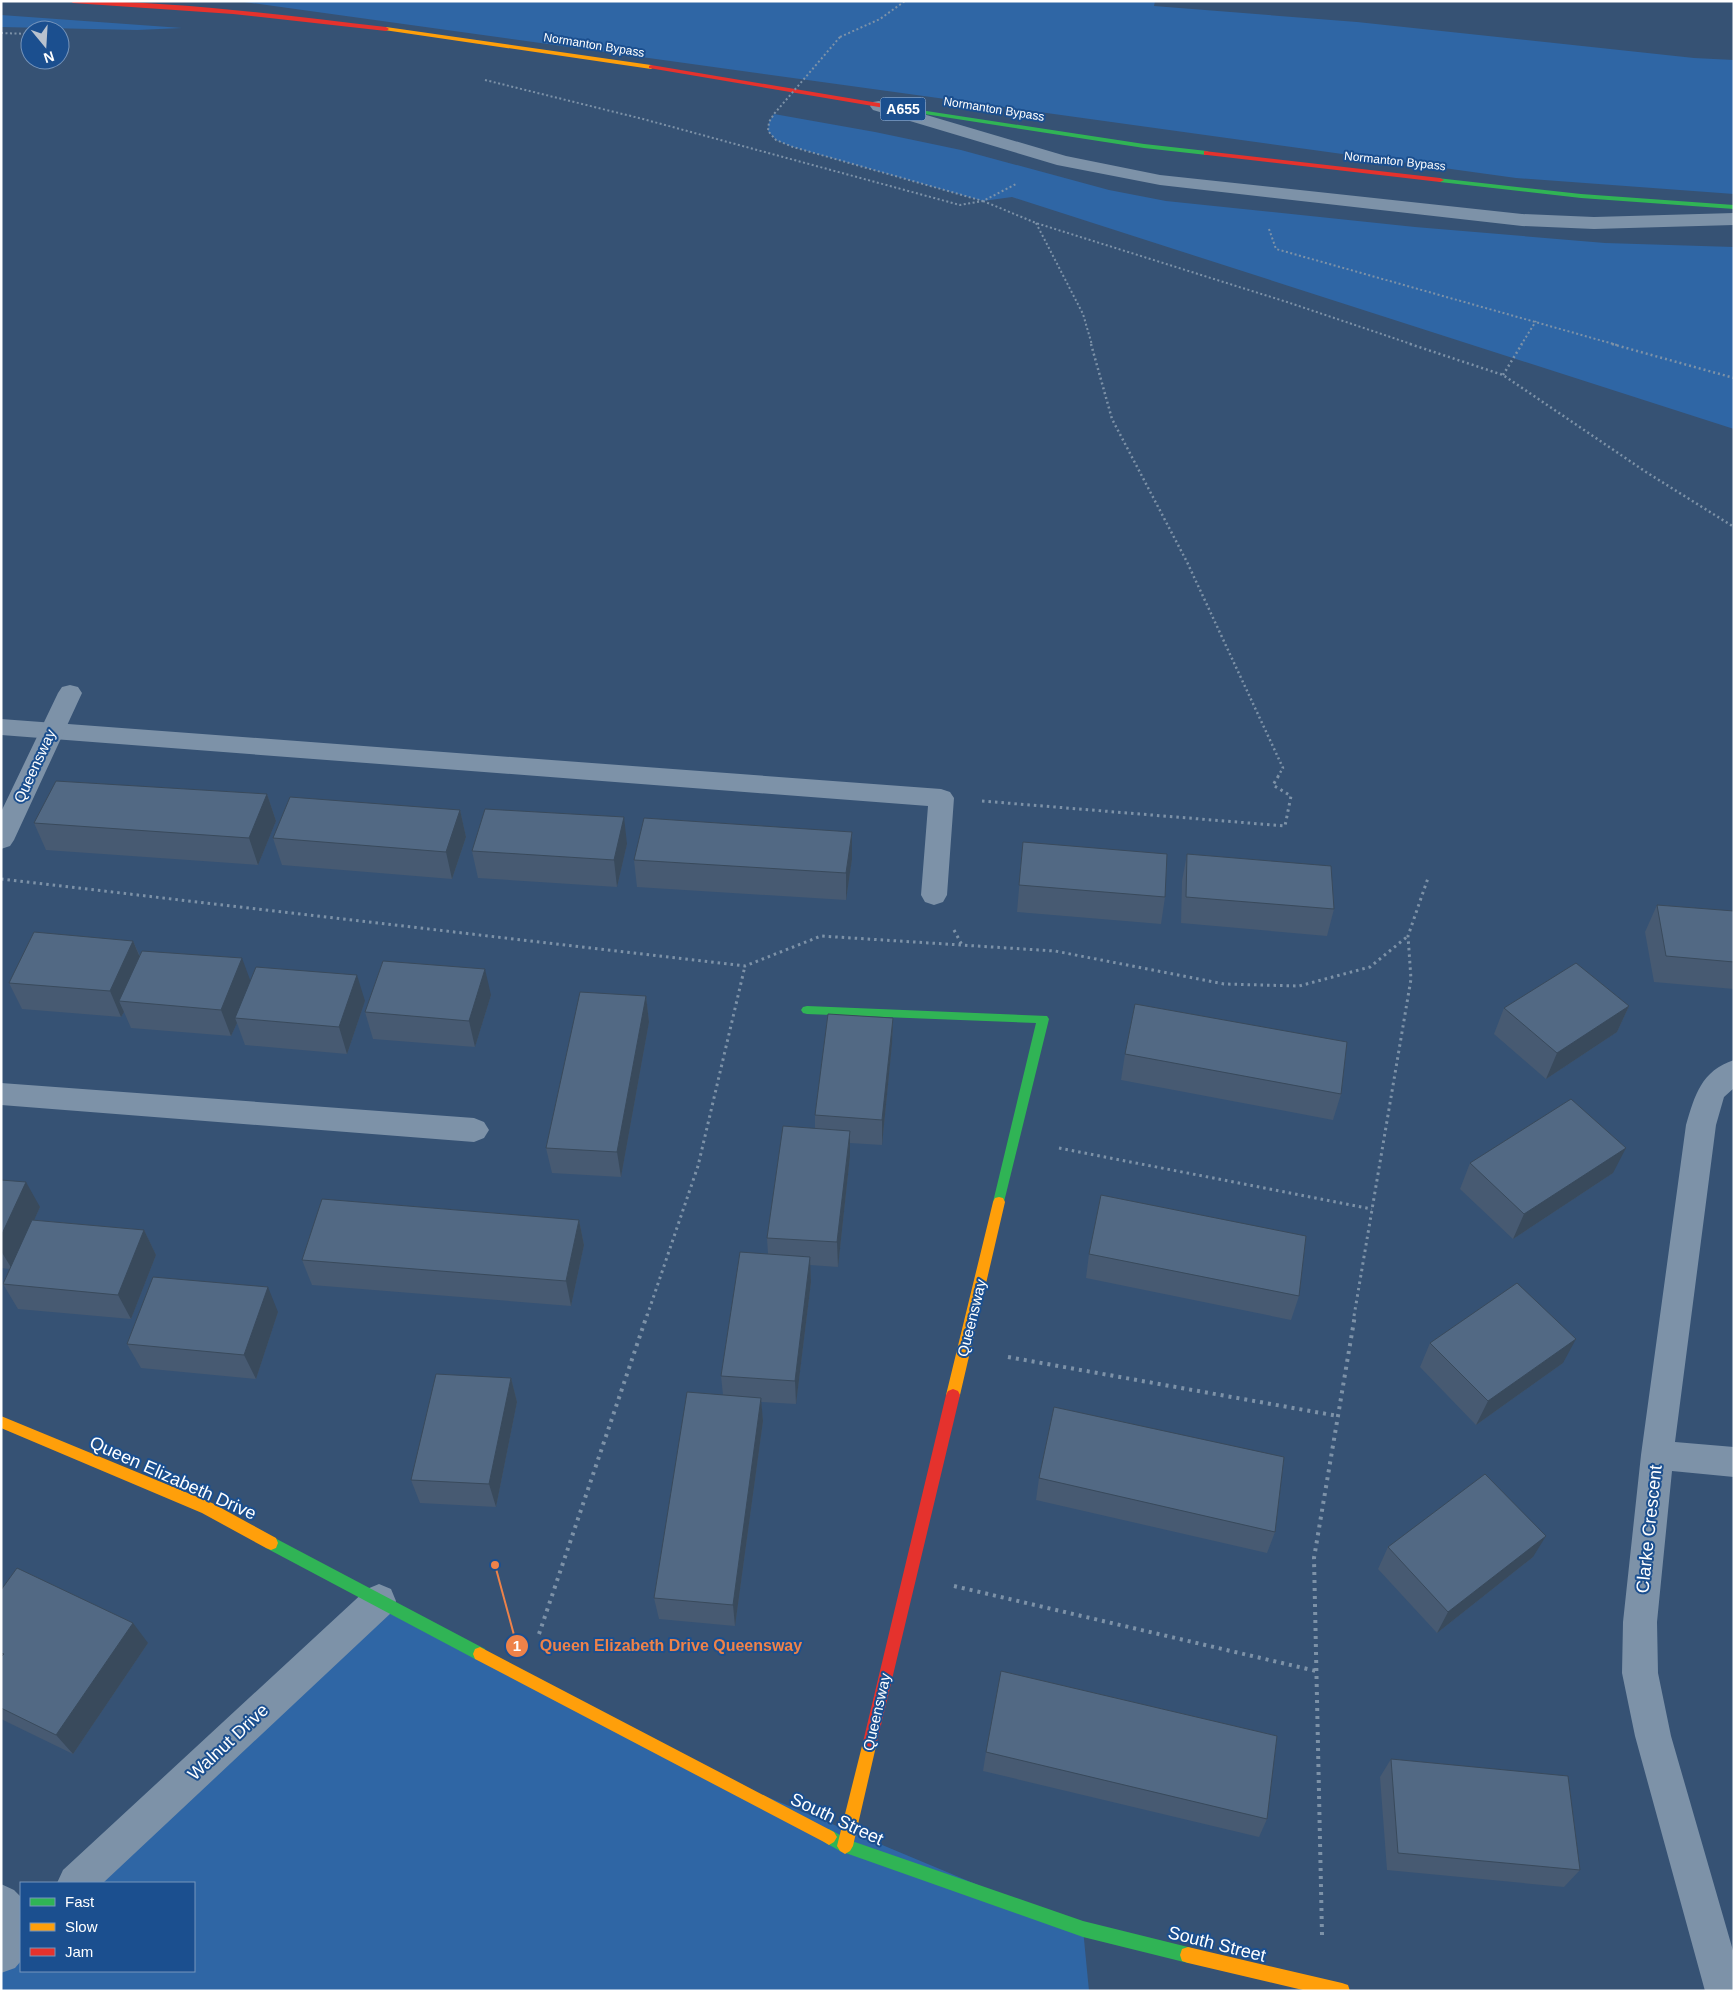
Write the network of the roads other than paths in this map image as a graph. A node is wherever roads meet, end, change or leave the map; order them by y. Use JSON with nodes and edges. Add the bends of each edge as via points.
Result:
{"nodes":[{"id":1,"x":73,"y":1,"type":"edge"},
{"id":2,"x":879,"y":106,"type":"junction"},
{"id":3,"x":1734,"y":207,"type":"edge"},
{"id":4,"x":1734,"y":220,"type":"edge"},
{"id":5,"x":70,"y":693,"type":"dead end"},
{"id":6,"x":1,"y":727,"type":"edge"},
{"id":7,"x":51,"y":732,"type":"junction"},
{"id":8,"x":1,"y":840,"type":"edge"},
{"id":9,"x":934,"y":895,"type":"dead end"},
{"id":10,"x":807,"y":1010,"type":"dead end"},
{"id":11,"x":1734,"y":1071,"type":"edge"},
{"id":12,"x":1,"y":1094,"type":"edge"},
{"id":13,"x":474,"y":1130,"type":"dead end"},
{"id":14,"x":1,"y":1422,"type":"edge"},
{"id":15,"x":1657,"y":1456,"type":"junction"},
{"id":16,"x":1734,"y":1462,"type":"edge"},
{"id":17,"x":379,"y":1601,"type":"junction"},
{"id":18,"x":845,"y":1846,"type":"junction"},
{"id":19,"x":77,"y":1882,"type":"edge"},
{"id":20,"x":1,"y":1903,"type":"edge"},
{"id":21,"x":20,"y":1923,"type":"edge"},
{"id":22,"x":20,"y":1936,"type":"edge"},
{"id":23,"x":1,"y":1954,"type":"edge"},
{"id":24,"x":1342,"y":1991,"type":"edge"},
{"id":25,"x":1725,"y":1991,"type":"edge"}],
"edges":[{"from":1,"to":2,"type":"main road","name":"Normanton Bypass","number":"A655","via":[[233,12],[415,32]]},
{"from":2,"to":3,"type":"main road","name":"Normanton Bypass","number":"A655","via":[[1154,148],[1581,196]]},
{"from":2,"to":4,"type":"street","via":[[1063,161],[1160,180],[1522,220],[1594,223]]},
{"from":5,"to":7,"type":"street","name":"Queensway"},
{"from":6,"to":7,"type":"street"},
{"from":7,"to":8,"type":"street","name":"Queensway"},
{"from":7,"to":9,"type":"street","via":[[941,798]]},
{"from":10,"to":18,"type":"main road","name":"Queensway","via":[[1043,1020]]},
{"from":11,"to":15,"type":"street","name":"Clarke Crescent","via":[[1711,1091],[1701,1125]]},
{"from":12,"to":13,"type":"street"},
{"from":14,"to":17,"type":"main road","name":"Queen Elizabeth Drive","via":[[207,1508]]},
{"from":15,"to":16,"type":"street"},
{"from":15,"to":25,"type":"street","name":"Clarke Crescent","via":[[1640,1622],[1640,1673],[1653,1736]]},
{"from":17,"to":18,"type":"main road","name":"South Street"},
{"from":17,"to":19,"type":"street","name":"Walnut Drive"},
{"from":18,"to":24,"type":"main road","name":"South Street","via":[[1083,1929]]},
{"from":20,"to":21,"type":"street"},
{"from":22,"to":23,"type":"street"}]}
